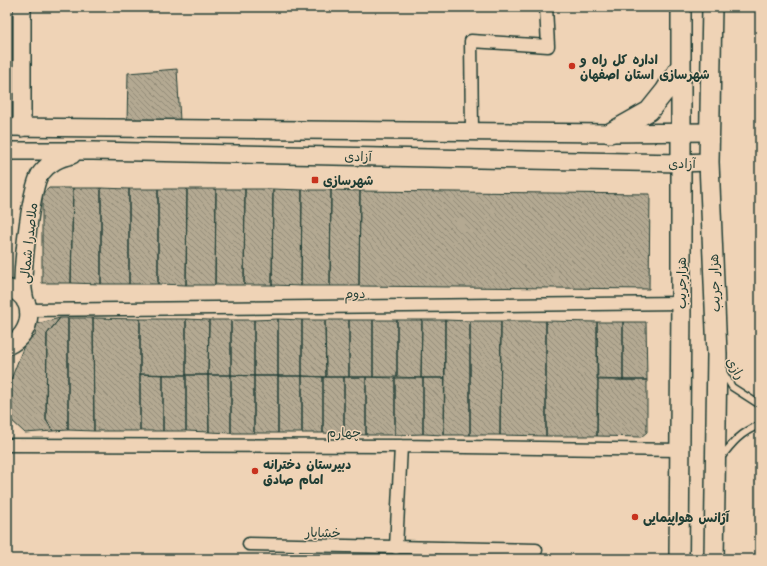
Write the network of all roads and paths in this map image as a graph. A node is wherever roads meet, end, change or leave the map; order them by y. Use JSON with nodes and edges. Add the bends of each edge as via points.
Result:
{"nodes":[{"id":1,"x":22,"y":7,"type":"edge"},
{"id":2,"x":546,"y":7,"type":"edge"},
{"id":3,"x":681,"y":7,"type":"edge"},
{"id":4,"x":712,"y":7,"type":"edge"},
{"id":5,"x":680,"y":66,"type":"junction"},
{"id":6,"x":14,"y":127,"type":"edge"},
{"id":7,"x":262,"y":131,"type":"junction"},
{"id":8,"x":472,"y":131,"type":"junction"},
{"id":9,"x":709,"y":132,"type":"junction"},
{"id":10,"x":610,"y":133,"type":"junction"},
{"id":11,"x":680,"y":133,"type":"junction"},
{"id":12,"x":7,"y":151,"type":"edge"},
{"id":13,"x":93,"y":151,"type":"junction"},
{"id":14,"x":262,"y":154,"type":"junction"},
{"id":15,"x":710,"y":162,"type":"junction"},
{"id":16,"x":680,"y":163,"type":"junction"},
{"id":17,"x":7,"y":288,"type":"edge"},
{"id":18,"x":681,"y":303,"type":"junction"},
{"id":19,"x":27,"y":305,"type":"junction"},
{"id":20,"x":25,"y":333,"type":"junction"},
{"id":21,"x":7,"y":346,"type":"edge"},
{"id":22,"x":716,"y":354,"type":"junction"},
{"id":23,"x":7,"y":361,"type":"edge"},
{"id":24,"x":760,"y":405,"type":"edge"},
{"id":25,"x":760,"y":425,"type":"edge"},
{"id":26,"x":7,"y":445,"type":"edge"},
{"id":27,"x":401,"y":446,"type":"junction"},
{"id":28,"x":680,"y":450,"type":"junction"},
{"id":29,"x":716,"y":465,"type":"junction"},
{"id":30,"x":248,"y":544,"type":"dead end"},
{"id":31,"x":396,"y":548,"type":"junction"},
{"id":32,"x":536,"y":550,"type":"dead end"},
{"id":33,"x":679,"y":559,"type":"edge"},
{"id":34,"x":714,"y":559,"type":"edge"}],
"edges":[{"from":1,"to":6,"type":"main road"},
{"from":2,"to":8,"type":"street","via":[[548,46],[471,41]]},
{"from":3,"to":5,"type":"main road","name":"هزارجریب"},
{"from":4,"to":9,"type":"main road","name":"هزار جریب"},
{"from":5,"to":10,"type":"main road","via":[[665,91],[648,111]]},
{"from":5,"to":11,"type":"main road","name":"هزارجریب"},
{"from":6,"to":7,"type":"main road","name":"آزادی"},
{"from":7,"to":8,"type":"main road","name":"آزادی"},
{"from":7,"to":14,"type":"main road"},
{"from":8,"to":10,"type":"main road","name":"آزادی"},
{"from":9,"to":11,"type":"main road","name":"آزادی"},
{"from":9,"to":15,"type":"main road","name":"هزار جریب"},
{"from":10,"to":11,"type":"main road","name":"آزادی"},
{"from":11,"to":16,"type":"main road","name":"هزارجریب"},
{"from":12,"to":13,"type":"main road","name":"آزادی"},
{"from":13,"to":14,"type":"main road","name":"آزادی"},
{"from":13,"to":19,"type":"main road","name":"ملاصدرا شمالی","via":[[56,159],[40,174],[31,204],[25,252],[22,284]]},
{"from":14,"to":16,"type":"main road","name":"آزادی"},
{"from":15,"to":16,"type":"main road","name":"آزادی"},
{"from":15,"to":22,"type":"main road","name":"هزار جریب"},
{"from":16,"to":18,"type":"main road","name":"هزارجریب"},
{"from":17,"to":19,"type":"main road","via":[[18,293]]},
{"from":18,"to":19,"type":"street","name":"دوم"},
{"from":18,"to":28,"type":"main road","name":"هزارجریب"},
{"from":19,"to":20,"type":"main road","name":"ملاصدرا شمالی","via":[[29,321]]},
{"from":20,"to":21,"type":"main road","via":[[18,341]]},
{"from":20,"to":23,"type":"main road"},
{"from":22,"to":24,"type":"lane","name":"رازی","via":[[732,386]]},
{"from":22,"to":29,"type":"main road","name":"هزار جریب"},
{"from":25,"to":29,"type":"lane","via":[[748,429],[733,441]]},
{"from":26,"to":27,"type":"street","name":"چهارم"},
{"from":27,"to":28,"type":"street","name":"چهارم"},
{"from":27,"to":31,"type":"street"},
{"from":28,"to":33,"type":"main road","name":"هزارجریب"},
{"from":29,"to":34,"type":"main road","name":"هزار جریب"},
{"from":30,"to":31,"type":"street","name":"خشایار"},
{"from":31,"to":32,"type":"street","name":"خشایار"}]}
